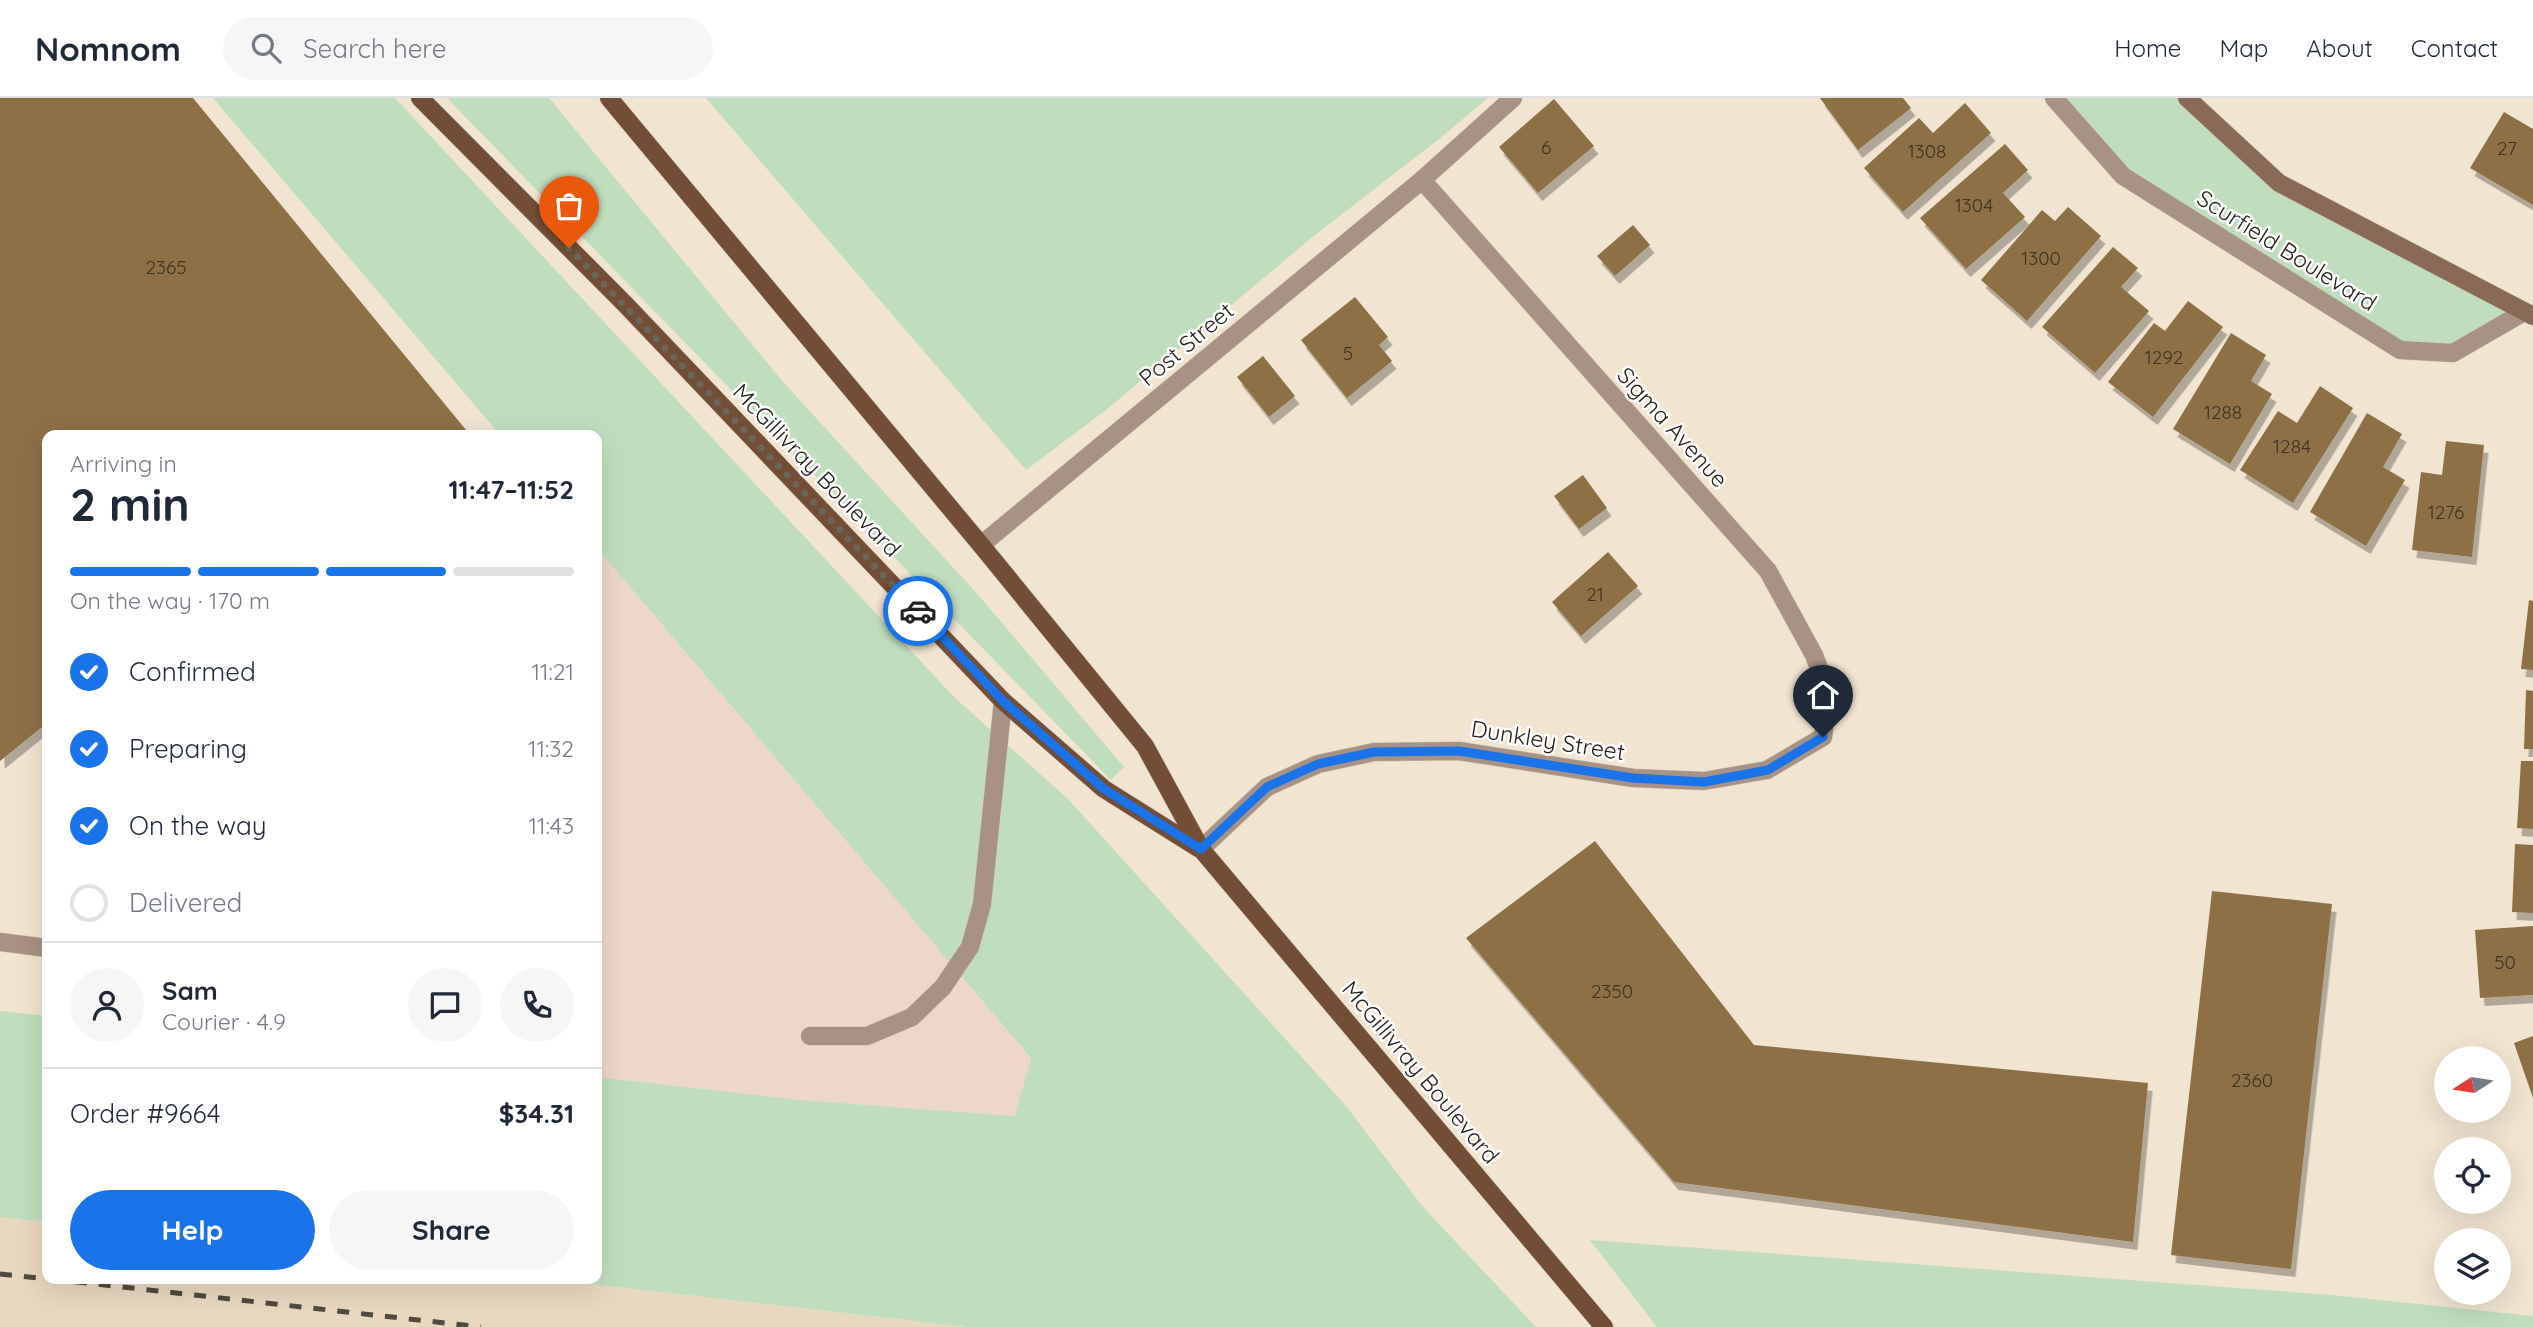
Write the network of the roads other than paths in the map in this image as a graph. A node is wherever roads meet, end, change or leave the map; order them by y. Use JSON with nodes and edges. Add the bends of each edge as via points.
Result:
{"nodes":[{"id":1,"x":420,"y":98,"type":"edge"},
{"id":2,"x":609,"y":98,"type":"edge"},
{"id":3,"x":1513,"y":98,"type":"edge"},
{"id":4,"x":2054,"y":98,"type":"edge"},
{"id":5,"x":2187,"y":98,"type":"edge"},
{"id":6,"x":1422,"y":180,"type":"junction"},
{"id":7,"x":2528,"y":314,"type":"edge"},
{"id":8,"x":981,"y":545,"type":"junction"},
{"id":9,"x":1003,"y":701,"type":"junction"},
{"id":10,"x":1823,"y":737,"type":"joint"},
{"id":11,"x":1201,"y":849,"type":"junction"},
{"id":12,"x":0,"y":942,"type":"edge"},
{"id":13,"x":42,"y":946,"type":"edge"},
{"id":14,"x":810,"y":1036,"type":"dead end"},
{"id":15,"x":1604,"y":1327,"type":"edge"}],
"edges":[{"from":1,"to":9,"type":"main road","name":"McGillivray Boulevard","via":[[625,304]]},
{"from":2,"to":8,"type":"main road","name":"McGillivray Boulevard"},
{"from":3,"to":6,"type":"street","name":"Post Street"},
{"from":4,"to":7,"type":"street","name":"Scurfield Boulevard","via":[[2123,176],[2400,350],[2453,353]]},
{"from":5,"to":7,"type":"street","name":"Scurfield Boulevard","via":[[2279,183]]},
{"from":6,"to":8,"type":"street","name":"Post Street"},
{"from":6,"to":10,"type":"street","name":"Sigma Avenue","via":[[1769,571],[1814,655],[1829,695]]},
{"from":8,"to":11,"type":"main road","name":"McGillivray Boulevard","via":[[1145,746]]},
{"from":9,"to":11,"type":"main road","name":"McGillivray Boulevard","via":[[1104,789]]},
{"from":9,"to":14,"type":"street","via":[[982,904],[970,947],[943,987],[912,1017],[867,1036]]},
{"from":10,"to":11,"type":"street","name":"Dunkley Street","via":[[1768,770],[1704,782],[1633,778],[1459,751],[1374,752],[1318,764],[1267,787]]},
{"from":11,"to":15,"type":"main road","name":"McGillivray Boulevard"},
{"from":12,"to":13,"type":"street"}]}
